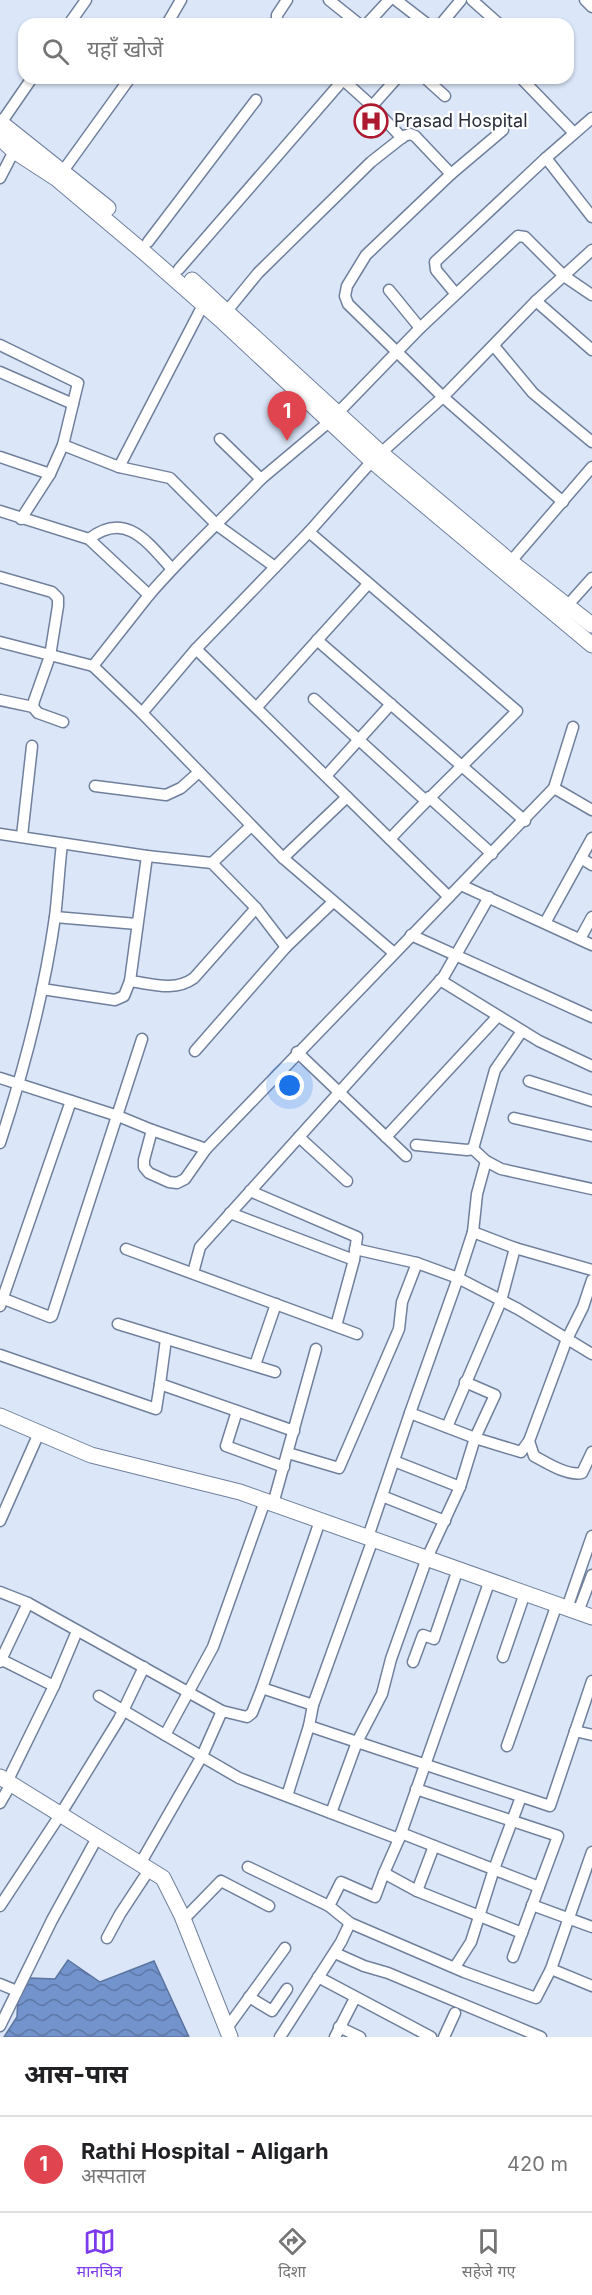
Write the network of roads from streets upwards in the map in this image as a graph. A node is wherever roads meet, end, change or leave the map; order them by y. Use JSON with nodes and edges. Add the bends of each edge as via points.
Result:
{"nodes":[{"id":1,"x":86,"y":0,"type":"edge"},
{"id":2,"x":182,"y":0,"type":"edge"},
{"id":3,"x":287,"y":0,"type":"edge"},
{"id":4,"x":329,"y":0,"type":"edge"},
{"id":5,"x":389,"y":0,"type":"edge"},
{"id":6,"x":396,"y":0,"type":"edge"},
{"id":7,"x":461,"y":0,"type":"edge"},
{"id":8,"x":472,"y":0,"type":"edge"},
{"id":9,"x":585,"y":0,"type":"edge"},
{"id":10,"x":592,"y":7,"type":"edge"},
{"id":11,"x":73,"y":18,"type":"edge"},
{"id":12,"x":171,"y":18,"type":"edge"},
{"id":13,"x":277,"y":18,"type":"edge"},
{"id":14,"x":352,"y":18,"type":"edge"},
{"id":15,"x":372,"y":18,"type":"edge"},
{"id":16,"x":419,"y":18,"type":"edge"},
{"id":17,"x":446,"y":18,"type":"edge"},
{"id":18,"x":492,"y":18,"type":"edge"},
{"id":19,"x":28,"y":84,"type":"edge"},
{"id":20,"x":126,"y":84,"type":"edge"},
{"id":21,"x":338,"y":84,"type":"edge"},
{"id":22,"x":348,"y":84,"type":"edge"},
{"id":23,"x":392,"y":84,"type":"edge"},
{"id":24,"x":432,"y":84,"type":"edge"},
{"id":25,"x":527,"y":84,"type":"edge"},
{"id":26,"x":445,"y":96,"type":"dead end"},
{"id":27,"x":256,"y":100,"type":"dead end"},
{"id":28,"x":372,"y":106,"type":"junction"},
{"id":29,"x":592,"y":118,"type":"edge"},
{"id":30,"x":0,"y":122,"type":"edge"},
{"id":31,"x":503,"y":130,"type":"dead end"},
{"id":32,"x":574,"y":133,"type":"junction"},
{"id":33,"x":0,"y":138,"type":"edge"},
{"id":34,"x":402,"y":138,"type":"junction"},
{"id":35,"x":14,"y":151,"type":"junction"},
{"id":36,"x":546,"y":158,"type":"junction"},
{"id":37,"x":63,"y":171,"type":"junction"},
{"id":38,"x":451,"y":174,"type":"junction"},
{"id":39,"x":0,"y":178,"type":"edge"},
{"id":40,"x":592,"y":217,"type":"edge"},
{"id":41,"x":148,"y":242,"type":"junction"},
{"id":42,"x":592,"y":250,"type":"edge"},
{"id":43,"x":179,"y":269,"type":"junction"},
{"id":44,"x":564,"y":276,"type":"junction"},
{"id":45,"x":389,"y":290,"type":"dead end"},
{"id":46,"x":456,"y":293,"type":"junction"},
{"id":47,"x":592,"y":295,"type":"edge"},
{"id":48,"x":536,"y":302,"type":"junction"},
{"id":49,"x":203,"y":305,"type":"junction"},
{"id":50,"x":227,"y":311,"type":"junction"},
{"id":51,"x":420,"y":328,"type":"junction"},
{"id":52,"x":592,"y":334,"type":"edge"},
{"id":53,"x":0,"y":345,"type":"edge"},
{"id":54,"x":494,"y":345,"type":"junction"},
{"id":55,"x":588,"y":347,"type":"edge"},
{"id":56,"x":396,"y":352,"type":"junction"},
{"id":57,"x":0,"y":372,"type":"edge"},
{"id":58,"x":443,"y":397,"type":"junction"},
{"id":59,"x":74,"y":404,"type":"junction"},
{"id":60,"x":333,"y":417,"type":"junction"},
{"id":61,"x":220,"y":439,"type":"dead end"},
{"id":62,"x":592,"y":441,"type":"edge"},
{"id":63,"x":63,"y":445,"type":"junction"},
{"id":64,"x":0,"y":457,"type":"edge"},
{"id":65,"x":376,"y":457,"type":"junction"},
{"id":66,"x":119,"y":467,"type":"junction"},
{"id":67,"x":592,"y":467,"type":"edge"},
{"id":68,"x":50,"y":474,"type":"junction"},
{"id":69,"x":261,"y":479,"type":"junction"},
{"id":70,"x":563,"y":502,"type":"junction"},
{"id":71,"x":0,"y":511,"type":"edge"},
{"id":72,"x":21,"y":519,"type":"junction"},
{"id":73,"x":217,"y":525,"type":"junction"},
{"id":74,"x":309,"y":532,"type":"junction"},
{"id":75,"x":89,"y":539,"type":"junction"},
{"id":76,"x":275,"y":567,"type":"junction"},
{"id":77,"x":507,"y":567,"type":"junction"},
{"id":78,"x":172,"y":569,"type":"junction"},
{"id":79,"x":0,"y":577,"type":"edge"},
{"id":80,"x":592,"y":578,"type":"edge"},
{"id":81,"x":369,"y":584,"type":"junction"},
{"id":82,"x":149,"y":595,"type":"junction"},
{"id":83,"x":567,"y":606,"type":"junction"},
{"id":84,"x":592,"y":625,"type":"edge"},
{"id":85,"x":317,"y":640,"type":"junction"},
{"id":86,"x":0,"y":642,"type":"edge"},
{"id":87,"x":592,"y":645,"type":"edge"},
{"id":88,"x":196,"y":649,"type":"junction"},
{"id":89,"x":50,"y":657,"type":"junction"},
{"id":90,"x":93,"y":666,"type":"junction"},
{"id":91,"x":314,"y":699,"type":"dead end"},
{"id":92,"x":0,"y":700,"type":"edge"},
{"id":93,"x":391,"y":704,"type":"junction"},
{"id":94,"x":33,"y":707,"type":"junction"},
{"id":95,"x":256,"y":707,"type":"junction"},
{"id":96,"x":142,"y":713,"type":"junction"},
{"id":97,"x":63,"y":722,"type":"dead end"},
{"id":98,"x":573,"y":727,"type":"dead end"},
{"id":99,"x":359,"y":740,"type":"junction"},
{"id":100,"x":32,"y":746,"type":"dead end"},
{"id":101,"x":463,"y":767,"type":"junction"},
{"id":102,"x":199,"y":772,"type":"junction"},
{"id":103,"x":326,"y":776,"type":"junction"},
{"id":104,"x":94,"y":786,"type":"dead end"},
{"id":105,"x":554,"y":788,"type":"junction"},
{"id":106,"x":347,"y":796,"type":"junction"},
{"id":107,"x":427,"y":799,"type":"junction"},
{"id":108,"x":592,"y":810,"type":"edge"},
{"id":109,"x":525,"y":821,"type":"junction"},
{"id":110,"x":251,"y":826,"type":"junction"},
{"id":111,"x":0,"y":834,"type":"edge"},
{"id":112,"x":22,"y":836,"type":"junction"},
{"id":113,"x":592,"y":838,"type":"edge"},
{"id":114,"x":390,"y":839,"type":"junction"},
{"id":115,"x":62,"y":844,"type":"junction"},
{"id":116,"x":492,"y":854,"type":"junction"},
{"id":117,"x":147,"y":856,"type":"junction"},
{"id":118,"x":283,"y":858,"type":"junction"},
{"id":119,"x":581,"y":858,"type":"junction"},
{"id":120,"x":212,"y":863,"type":"junction"},
{"id":121,"x":592,"y":865,"type":"edge"},
{"id":122,"x":461,"y":885,"type":"junction"},
{"id":123,"x":449,"y":897,"type":"junction"},
{"id":124,"x":489,"y":897,"type":"junction"},
{"id":125,"x":333,"y":902,"type":"junction"},
{"id":126,"x":256,"y":908,"type":"junction"},
{"id":127,"x":55,"y":917,"type":"junction"},
{"id":128,"x":592,"y":917,"type":"edge"},
{"id":129,"x":545,"y":923,"type":"junction"},
{"id":130,"x":137,"y":924,"type":"junction"},
{"id":131,"x":411,"y":935,"type":"junction"},
{"id":132,"x":580,"y":939,"type":"junction"},
{"id":133,"x":592,"y":945,"type":"edge"},
{"id":134,"x":286,"y":947,"type":"junction"},
{"id":135,"x":394,"y":953,"type":"junction"},
{"id":136,"x":456,"y":954,"type":"junction"},
{"id":137,"x":440,"y":980,"type":"junction"},
{"id":138,"x":130,"y":981,"type":"junction"},
{"id":139,"x":42,"y":989,"type":"junction"},
{"id":140,"x":498,"y":1016,"type":"junction"},
{"id":141,"x":592,"y":1017,"type":"edge"},
{"id":142,"x":522,"y":1031,"type":"junction"},
{"id":143,"x":142,"y":1039,"type":"dead end"},
{"id":144,"x":195,"y":1051,"type":"dead end"},
{"id":145,"x":297,"y":1052,"type":"junction"},
{"id":146,"x":592,"y":1066,"type":"edge"},
{"id":147,"x":0,"y":1077,"type":"edge"},
{"id":148,"x":529,"y":1081,"type":"dead end"},
{"id":149,"x":20,"y":1083,"type":"junction"},
{"id":150,"x":339,"y":1092,"type":"junction"},
{"id":151,"x":71,"y":1101,"type":"junction"},
{"id":152,"x":592,"y":1101,"type":"edge"},
{"id":153,"x":117,"y":1116,"type":"junction"},
{"id":154,"x":514,"y":1118,"type":"dead end"},
{"id":155,"x":152,"y":1131,"type":"junction"},
{"id":156,"x":592,"y":1136,"type":"edge"},
{"id":157,"x":299,"y":1137,"type":"junction"},
{"id":158,"x":386,"y":1137,"type":"junction"},
{"id":159,"x":0,"y":1143,"type":"edge"},
{"id":160,"x":416,"y":1145,"type":"dead end"},
{"id":161,"x":206,"y":1149,"type":"junction"},
{"id":162,"x":473,"y":1149,"type":"junction"},
{"id":163,"x":406,"y":1156,"type":"dead end"},
{"id":164,"x":486,"y":1161,"type":"junction"},
{"id":165,"x":347,"y":1181,"type":"dead end"},
{"id":166,"x":592,"y":1189,"type":"edge"},
{"id":167,"x":250,"y":1191,"type":"junction"},
{"id":168,"x":230,"y":1213,"type":"junction"},
{"id":169,"x":473,"y":1232,"type":"junction"},
{"id":170,"x":515,"y":1248,"type":"junction"},
{"id":171,"x":126,"y":1249,"type":"dead end"},
{"id":172,"x":355,"y":1249,"type":"junction"},
{"id":173,"x":354,"y":1260,"type":"junction"},
{"id":174,"x":417,"y":1263,"type":"junction"},
{"id":175,"x":592,"y":1270,"type":"edge"},
{"id":176,"x":193,"y":1273,"type":"junction"},
{"id":177,"x":458,"y":1278,"type":"junction"},
{"id":178,"x":592,"y":1280,"type":"edge"},
{"id":179,"x":501,"y":1300,"type":"junction"},
{"id":180,"x":2,"y":1303,"type":"edge"},
{"id":181,"x":276,"y":1304,"type":"junction"},
{"id":182,"x":587,"y":1308,"type":"edge"},
{"id":183,"x":118,"y":1324,"type":"dead end"},
{"id":184,"x":336,"y":1326,"type":"junction"},
{"id":185,"x":357,"y":1334,"type":"dead end"},
{"id":186,"x":166,"y":1339,"type":"junction"},
{"id":187,"x":567,"y":1339,"type":"junction"},
{"id":188,"x":316,"y":1349,"type":"dead end"},
{"id":189,"x":592,"y":1354,"type":"edge"},
{"id":190,"x":0,"y":1355,"type":"edge"},
{"id":191,"x":255,"y":1365,"type":"junction"},
{"id":192,"x":275,"y":1372,"type":"dead end"},
{"id":193,"x":465,"y":1382,"type":"junction"},
{"id":194,"x":160,"y":1384,"type":"junction"},
{"id":195,"x":237,"y":1411,"type":"junction"},
{"id":196,"x":410,"y":1413,"type":"junction"},
{"id":197,"x":0,"y":1416,"type":"edge"},
{"id":198,"x":447,"y":1427,"type":"junction"},
{"id":199,"x":294,"y":1431,"type":"junction"},
{"id":200,"x":39,"y":1432,"type":"junction"},
{"id":201,"x":475,"y":1438,"type":"junction"},
{"id":202,"x":528,"y":1441,"type":"junction"},
{"id":203,"x":592,"y":1452,"type":"edge"},
{"id":204,"x":288,"y":1453,"type":"junction"},
{"id":205,"x":394,"y":1461,"type":"junction"},
{"id":206,"x":284,"y":1467,"type":"junction"},
{"id":207,"x":460,"y":1487,"type":"junction"},
{"id":208,"x":382,"y":1496,"type":"junction"},
{"id":209,"x":269,"y":1502,"type":"junction"},
{"id":210,"x":0,"y":1521,"type":"edge"},
{"id":211,"x":320,"y":1521,"type":"junction"},
{"id":212,"x":445,"y":1521,"type":"junction"},
{"id":213,"x":592,"y":1536,"type":"edge"},
{"id":214,"x":371,"y":1538,"type":"junction"},
{"id":215,"x":427,"y":1558,"type":"junction"},
{"id":216,"x":458,"y":1569,"type":"junction"},
{"id":217,"x":592,"y":1575,"type":"edge"},
{"id":218,"x":490,"y":1580,"type":"junction"},
{"id":219,"x":0,"y":1592,"type":"edge"},
{"id":220,"x":525,"y":1593,"type":"junction"},
{"id":221,"x":28,"y":1603,"type":"junction"},
{"id":222,"x":574,"y":1610,"type":"edge"},
{"id":223,"x":77,"y":1631,"type":"junction"},
{"id":224,"x":503,"y":1657,"type":"dead end"},
{"id":225,"x":0,"y":1660,"type":"edge"},
{"id":226,"x":413,"y":1662,"type":"dead end"},
{"id":227,"x":144,"y":1667,"type":"junction"},
{"id":228,"x":592,"y":1681,"type":"edge"},
{"id":229,"x":54,"y":1686,"type":"junction"},
{"id":230,"x":262,"y":1688,"type":"junction"},
{"id":231,"x":189,"y":1692,"type":"junction"},
{"id":232,"x":99,"y":1696,"type":"dead end"},
{"id":233,"x":313,"y":1705,"type":"junction"},
{"id":234,"x":124,"y":1711,"type":"junction"},
{"id":235,"x":222,"y":1711,"type":"junction"},
{"id":236,"x":309,"y":1726,"type":"junction"},
{"id":237,"x":575,"y":1731,"type":"junction"},
{"id":238,"x":165,"y":1735,"type":"junction"},
{"id":239,"x":592,"y":1735,"type":"edge"},
{"id":240,"x":357,"y":1742,"type":"junction"},
{"id":241,"x":507,"y":1746,"type":"dead end"},
{"id":242,"x":202,"y":1756,"type":"junction"},
{"id":243,"x":425,"y":1765,"type":"junction"},
{"id":244,"x":6,"y":1781,"type":"edge"},
{"id":245,"x":416,"y":1789,"type":"junction"},
{"id":246,"x":287,"y":1796,"type":"junction"},
{"id":247,"x":521,"y":1797,"type":"junction"},
{"id":248,"x":0,"y":1803,"type":"edge"},
{"id":249,"x":331,"y":1813,"type":"junction"},
{"id":250,"x":60,"y":1815,"type":"junction"},
{"id":251,"x":513,"y":1821,"type":"junction"},
{"id":252,"x":400,"y":1836,"type":"junction"},
{"id":253,"x":97,"y":1838,"type":"junction"},
{"id":254,"x":434,"y":1846,"type":"junction"},
{"id":255,"x":592,"y":1852,"type":"edge"},
{"id":256,"x":145,"y":1867,"type":"junction"},
{"id":257,"x":248,"y":1867,"type":"dead end"},
{"id":258,"x":494,"y":1869,"type":"junction"},
{"id":259,"x":384,"y":1873,"type":"junction"},
{"id":260,"x":588,"y":1874,"type":"edge"},
{"id":261,"x":539,"y":1887,"type":"junction"},
{"id":262,"x":417,"y":1891,"type":"junction"},
{"id":263,"x":532,"y":1905,"type":"junction"},
{"id":264,"x":0,"y":1906,"type":"edge"},
{"id":265,"x":269,"y":1906,"type":"dead end"},
{"id":266,"x":329,"y":1906,"type":"junction"},
{"id":267,"x":480,"y":1915,"type":"junction"},
{"id":268,"x":184,"y":1919,"type":"junction"},
{"id":269,"x":568,"y":1920,"type":"junction"},
{"id":270,"x":350,"y":1923,"type":"junction"},
{"id":271,"x":592,"y":1928,"type":"edge"},
{"id":272,"x":522,"y":1933,"type":"junction"},
{"id":273,"x":107,"y":1938,"type":"dead end"},
{"id":274,"x":285,"y":1948,"type":"dead end"},
{"id":275,"x":335,"y":1953,"type":"junction"},
{"id":276,"x":513,"y":1957,"type":"dead end"},
{"id":277,"x":455,"y":1967,"type":"junction"},
{"id":278,"x":552,"y":1969,"type":"junction"},
{"id":279,"x":318,"y":1977,"type":"junction"},
{"id":280,"x":0,"y":1984,"type":"edge"},
{"id":281,"x":592,"y":1986,"type":"edge"},
{"id":282,"x":287,"y":1989,"type":"dead end"},
{"id":283,"x":17,"y":1991,"type":"junction"},
{"id":284,"x":249,"y":1997,"type":"junction"},
{"id":285,"x":355,"y":1998,"type":"junction"},
{"id":286,"x":455,"y":2013,"type":"dead end"},
{"id":287,"x":0,"y":2026,"type":"edge"},
{"id":288,"x":337,"y":2032,"type":"edge"},
{"id":289,"x":228,"y":2033,"type":"edge"},
{"id":290,"x":280,"y":2037,"type":"edge"},
{"id":291,"x":360,"y":2037,"type":"edge"},
{"id":292,"x":431,"y":2037,"type":"edge"},
{"id":293,"x":444,"y":2037,"type":"edge"},
{"id":294,"x":540,"y":2037,"type":"edge"}],
"edges":[{"from":1,"to":11,"type":"street"},
{"from":2,"to":12,"type":"street"},
{"from":3,"to":13,"type":"street"},
{"from":4,"to":14,"type":"street"},
{"from":5,"to":15,"type":"street"},
{"from":6,"to":16,"type":"street"},
{"from":7,"to":17,"type":"street"},
{"from":8,"to":18,"type":"street"},
{"from":9,"to":10,"type":"street"},
{"from":19,"to":30,"type":"street"},
{"from":20,"to":37,"type":"street"},
{"from":21,"to":43,"type":"street"},
{"from":22,"to":28,"type":"street"},
{"from":23,"to":28,"type":"street"},
{"from":24,"to":26,"type":"street"},
{"from":25,"to":32,"type":"street"},
{"from":27,"to":41,"type":"street"},
{"from":28,"to":34,"type":"street"},
{"from":29,"to":32,"type":"street"},
{"from":30,"to":37,"type":"street"},
{"from":31,"to":38,"type":"street"},
{"from":32,"to":36,"type":"street"},
{"from":33,"to":35,"type":"street"},
{"from":34,"to":38,"type":"street","via":[[414,136]]},
{"from":34,"to":50,"type":"street","via":[[371,162],[258,273]]},
{"from":35,"to":39,"type":"street"},
{"from":35,"to":49,"type":"street","via":[[57,179]]},
{"from":36,"to":40,"type":"street"},
{"from":36,"to":46,"type":"street","via":[[435,262],[436,270]]},
{"from":37,"to":41,"type":"street"},
{"from":38,"to":56,"type":"street","via":[[366,255],[347,286],[345,296],[352,309]]},
{"from":41,"to":43,"type":"street"},
{"from":42,"to":44,"type":"street"},
{"from":43,"to":50,"type":"street"},
{"from":44,"to":46,"type":"street","via":[[525,237],[518,236]]},
{"from":44,"to":47,"type":"street"},
{"from":44,"to":48,"type":"street"},
{"from":45,"to":51,"type":"street"},
{"from":46,"to":51,"type":"street"},
{"from":48,"to":54,"type":"street"},
{"from":48,"to":55,"type":"street"},
{"from":49,"to":60,"type":"street"},
{"from":49,"to":66,"type":"street"},
{"from":50,"to":60,"type":"street"},
{"from":51,"to":56,"type":"street"},
{"from":52,"to":55,"type":"street"},
{"from":53,"to":59,"type":"street","via":[[76,381],[79,387]]},
{"from":54,"to":58,"type":"street"},
{"from":54,"to":62,"type":"street","via":[[533,393]]},
{"from":56,"to":58,"type":"street"},
{"from":56,"to":60,"type":"street"},
{"from":57,"to":59,"type":"street"},
{"from":58,"to":65,"type":"street"},
{"from":58,"to":70,"type":"street"},
{"from":59,"to":63,"type":"street"},
{"from":60,"to":65,"type":"street"},
{"from":60,"to":69,"type":"street"},
{"from":61,"to":69,"type":"street"},
{"from":63,"to":66,"type":"street"},
{"from":63,"to":68,"type":"street"},
{"from":64,"to":68,"type":"street"},
{"from":65,"to":74,"type":"street"},
{"from":65,"to":77,"type":"street"},
{"from":66,"to":73,"type":"street","via":[[170,478]]},
{"from":67,"to":70,"type":"street"},
{"from":68,"to":72,"type":"street"},
{"from":69,"to":73,"type":"street"},
{"from":70,"to":77,"type":"street"},
{"from":71,"to":72,"type":"street"},
{"from":72,"to":75,"type":"street"},
{"from":73,"to":76,"type":"street"},
{"from":73,"to":78,"type":"street"},
{"from":74,"to":76,"type":"street"},
{"from":74,"to":81,"type":"street"},
{"from":75,"to":78,"type":"street","via":[[99,531],[122,527],[134,531]]},
{"from":75,"to":82,"type":"street"},
{"from":76,"to":88,"type":"street"},
{"from":77,"to":83,"type":"street"},
{"from":77,"to":87,"type":"street"},
{"from":78,"to":82,"type":"street"},
{"from":79,"to":89,"type":"street","via":[[52,592],[58,598]]},
{"from":80,"to":83,"type":"street"},
{"from":81,"to":85,"type":"street"},
{"from":81,"to":101,"type":"street","via":[[517,711]]},
{"from":82,"to":90,"type":"street"},
{"from":83,"to":84,"type":"street"},
{"from":85,"to":93,"type":"street"},
{"from":85,"to":95,"type":"street"},
{"from":86,"to":89,"type":"street"},
{"from":88,"to":95,"type":"street"},
{"from":88,"to":96,"type":"street"},
{"from":89,"to":90,"type":"street"},
{"from":89,"to":94,"type":"street"},
{"from":90,"to":96,"type":"street"},
{"from":91,"to":99,"type":"street"},
{"from":92,"to":94,"type":"street"},
{"from":93,"to":99,"type":"street"},
{"from":93,"to":101,"type":"street"},
{"from":94,"to":97,"type":"street"},
{"from":95,"to":103,"type":"street"},
{"from":96,"to":102,"type":"street"},
{"from":98,"to":105,"type":"street"},
{"from":99,"to":103,"type":"street"},
{"from":99,"to":107,"type":"street"},
{"from":100,"to":112,"type":"street"},
{"from":101,"to":107,"type":"street"},
{"from":101,"to":109,"type":"street"},
{"from":102,"to":104,"type":"street","via":[[181,789],[166,795]]},
{"from":102,"to":110,"type":"street"},
{"from":103,"to":106,"type":"street"},
{"from":105,"to":108,"type":"street"},
{"from":105,"to":109,"type":"street"},
{"from":106,"to":114,"type":"street"},
{"from":106,"to":118,"type":"street"},
{"from":107,"to":114,"type":"street"},
{"from":107,"to":116,"type":"street"},
{"from":109,"to":116,"type":"street"},
{"from":110,"to":118,"type":"street"},
{"from":110,"to":120,"type":"street"},
{"from":111,"to":112,"type":"street"},
{"from":112,"to":115,"type":"street"},
{"from":113,"to":119,"type":"street"},
{"from":114,"to":123,"type":"street"},
{"from":115,"to":117,"type":"street"},
{"from":115,"to":127,"type":"street"},
{"from":116,"to":122,"type":"street"},
{"from":117,"to":120,"type":"street"},
{"from":117,"to":130,"type":"street"},
{"from":118,"to":125,"type":"street"},
{"from":119,"to":121,"type":"street"},
{"from":119,"to":129,"type":"street"},
{"from":120,"to":126,"type":"street"},
{"from":122,"to":123,"type":"street"},
{"from":122,"to":124,"type":"street"},
{"from":123,"to":131,"type":"street"},
{"from":124,"to":129,"type":"street"},
{"from":124,"to":136,"type":"street"},
{"from":125,"to":134,"type":"street"},
{"from":125,"to":135,"type":"street"},
{"from":126,"to":134,"type":"street"},
{"from":126,"to":138,"type":"street","via":[[184,985]]},
{"from":127,"to":130,"type":"street"},
{"from":127,"to":139,"type":"street"},
{"from":128,"to":132,"type":"street"},
{"from":129,"to":132,"type":"street"},
{"from":130,"to":138,"type":"street"},
{"from":131,"to":135,"type":"street"},
{"from":131,"to":136,"type":"street"},
{"from":132,"to":133,"type":"street"},
{"from":134,"to":144,"type":"street"},
{"from":135,"to":145,"type":"street"},
{"from":136,"to":137,"type":"street"},
{"from":136,"to":141,"type":"street"},
{"from":137,"to":140,"type":"street"},
{"from":137,"to":150,"type":"street"},
{"from":138,"to":139,"type":"street","via":[[124,996],[115,1000]]},
{"from":139,"to":149,"type":"street"},
{"from":140,"to":142,"type":"street"},
{"from":140,"to":158,"type":"street"},
{"from":142,"to":146,"type":"street"},
{"from":142,"to":162,"type":"street","via":[[495,1070]]},
{"from":143,"to":153,"type":"street"},
{"from":145,"to":150,"type":"street"},
{"from":145,"to":161,"type":"street"},
{"from":147,"to":149,"type":"street"},
{"from":148,"to":152,"type":"street"},
{"from":149,"to":151,"type":"street"},
{"from":149,"to":159,"type":"street"},
{"from":150,"to":157,"type":"street"},
{"from":150,"to":158,"type":"street"},
{"from":151,"to":153,"type":"street"},
{"from":151,"to":180,"type":"street"},
{"from":153,"to":155,"type":"street"},
{"from":153,"to":180,"type":"street","via":[[52,1316]]},
{"from":154,"to":156,"type":"street"},
{"from":155,"to":161,"type":"street"},
{"from":155,"to":161,"type":"street","via":[[144,1167],[148,1173],[169,1182],[185,1179]]},
{"from":157,"to":165,"type":"street"},
{"from":157,"to":167,"type":"street"},
{"from":158,"to":163,"type":"street"},
{"from":160,"to":162,"type":"street"},
{"from":162,"to":164,"type":"street"},
{"from":164,"to":166,"type":"street"},
{"from":164,"to":169,"type":"street"},
{"from":167,"to":168,"type":"street"},
{"from":167,"to":172,"type":"street","via":[[357,1237]]},
{"from":168,"to":173,"type":"street"},
{"from":168,"to":176,"type":"street","via":[[200,1247]]},
{"from":169,"to":170,"type":"street"},
{"from":169,"to":177,"type":"street"},
{"from":170,"to":175,"type":"street"},
{"from":170,"to":179,"type":"street"},
{"from":171,"to":176,"type":"street"},
{"from":172,"to":173,"type":"street"},
{"from":172,"to":174,"type":"street"},
{"from":173,"to":184,"type":"street"},
{"from":174,"to":177,"type":"street"},
{"from":174,"to":204,"type":"street","via":[[402,1302],[399,1329],[339,1468]]},
{"from":176,"to":181,"type":"street"},
{"from":177,"to":179,"type":"street"},
{"from":177,"to":196,"type":"street"},
{"from":178,"to":182,"type":"street"},
{"from":179,"to":187,"type":"street"},
{"from":179,"to":193,"type":"street"},
{"from":181,"to":184,"type":"street"},
{"from":181,"to":191,"type":"street"},
{"from":182,"to":187,"type":"street"},
{"from":183,"to":186,"type":"street"},
{"from":184,"to":185,"type":"street"},
{"from":186,"to":191,"type":"street"},
{"from":186,"to":194,"type":"street"},
{"from":187,"to":189,"type":"street"},
{"from":187,"to":202,"type":"street"},
{"from":188,"to":199,"type":"street"},
{"from":190,"to":194,"type":"street","via":[[156,1409]]},
{"from":191,"to":192,"type":"street"},
{"from":193,"to":198,"type":"street"},
{"from":193,"to":201,"type":"street","via":[[495,1395]]},
{"from":194,"to":195,"type":"street"},
{"from":195,"to":199,"type":"street"},
{"from":195,"to":206,"type":"street","via":[[226,1446]]},
{"from":196,"to":198,"type":"street"},
{"from":196,"to":205,"type":"street"},
{"from":197,"to":200,"type":"street"},
{"from":198,"to":201,"type":"street"},
{"from":199,"to":204,"type":"street"},
{"from":200,"to":209,"type":"street","via":[[91,1455]]},
{"from":200,"to":210,"type":"street"},
{"from":201,"to":202,"type":"street","via":[[521,1452]]},
{"from":201,"to":207,"type":"street"},
{"from":202,"to":203,"type":"street","via":[[534,1456],[578,1474]]},
{"from":204,"to":206,"type":"street"},
{"from":205,"to":207,"type":"street"},
{"from":205,"to":208,"type":"street"},
{"from":206,"to":209,"type":"street"},
{"from":207,"to":212,"type":"street"},
{"from":208,"to":212,"type":"street"},
{"from":208,"to":214,"type":"street"},
{"from":209,"to":211,"type":"street"},
{"from":209,"to":231,"type":"street","via":[[213,1647]]},
{"from":211,"to":214,"type":"street"},
{"from":211,"to":230,"type":"street"},
{"from":212,"to":215,"type":"street"},
{"from":213,"to":222,"type":"street"},
{"from":214,"to":215,"type":"street"},
{"from":214,"to":233,"type":"street"},
{"from":215,"to":216,"type":"street"},
{"from":215,"to":240,"type":"street","via":[[382,1694]]},
{"from":216,"to":218,"type":"street"},
{"from":216,"to":226,"type":"street","via":[[434,1639],[423,1635]]},
{"from":217,"to":222,"type":"street"},
{"from":218,"to":220,"type":"street"},
{"from":218,"to":243,"type":"street"},
{"from":219,"to":221,"type":"street"},
{"from":220,"to":222,"type":"street"},
{"from":220,"to":224,"type":"street"},
{"from":221,"to":223,"type":"street"},
{"from":221,"to":225,"type":"street"},
{"from":222,"to":241,"type":"street"},
{"from":223,"to":227,"type":"street"},
{"from":223,"to":229,"type":"street"},
{"from":225,"to":229,"type":"street"},
{"from":227,"to":231,"type":"street"},
{"from":227,"to":234,"type":"street"},
{"from":228,"to":237,"type":"street"},
{"from":229,"to":244,"type":"street"},
{"from":230,"to":233,"type":"street"},
{"from":230,"to":235,"type":"street","via":[[247,1717]]},
{"from":231,"to":235,"type":"street"},
{"from":231,"to":238,"type":"street"},
{"from":232,"to":234,"type":"street"},
{"from":233,"to":236,"type":"street"},
{"from":234,"to":238,"type":"street"},
{"from":234,"to":250,"type":"street"},
{"from":235,"to":242,"type":"street"},
{"from":236,"to":240,"type":"street"},
{"from":236,"to":246,"type":"street"},
{"from":237,"to":239,"type":"street"},
{"from":237,"to":247,"type":"street","via":[[550,1806]]},
{"from":238,"to":242,"type":"street"},
{"from":240,"to":243,"type":"street"},
{"from":240,"to":249,"type":"street"},
{"from":242,"to":246,"type":"street","via":[[238,1778]]},
{"from":242,"to":256,"type":"street"},
{"from":243,"to":245,"type":"street"},
{"from":243,"to":247,"type":"street"},
{"from":244,"to":248,"type":"street"},
{"from":244,"to":250,"type":"street"},
{"from":245,"to":251,"type":"street"},
{"from":245,"to":252,"type":"street"},
{"from":246,"to":249,"type":"street"},
{"from":247,"to":251,"type":"street"},
{"from":249,"to":252,"type":"street"},
{"from":250,"to":253,"type":"street"},
{"from":250,"to":264,"type":"street"},
{"from":251,"to":258,"type":"street"},
{"from":251,"to":261,"type":"street","via":[[558,1836]]},
{"from":252,"to":254,"type":"street"},
{"from":252,"to":259,"type":"street"},
{"from":253,"to":256,"type":"street"},
{"from":253,"to":283,"type":"street"},
{"from":254,"to":258,"type":"street"},
{"from":254,"to":262,"type":"street"},
{"from":255,"to":260,"type":"street"},
{"from":256,"to":268,"type":"street","via":[[163,1878]]},
{"from":256,"to":273,"type":"street"},
{"from":257,"to":266,"type":"street"},
{"from":258,"to":261,"type":"street"},
{"from":258,"to":267,"type":"street"},
{"from":259,"to":262,"type":"street"},
{"from":259,"to":266,"type":"street","via":[[375,1897],[341,1882]]},
{"from":260,"to":269,"type":"street"},
{"from":261,"to":263,"type":"street"},
{"from":262,"to":267,"type":"street"},
{"from":263,"to":269,"type":"street"},
{"from":263,"to":272,"type":"street"},
{"from":265,"to":268,"type":"street","via":[[221,1881]]},
{"from":266,"to":270,"type":"street"},
{"from":267,"to":272,"type":"street"},
{"from":267,"to":277,"type":"street","via":[[471,1942]]},
{"from":268,"to":289,"type":"street"},
{"from":269,"to":271,"type":"street"},
{"from":269,"to":278,"type":"street"},
{"from":270,"to":275,"type":"street"},
{"from":270,"to":277,"type":"street"},
{"from":272,"to":276,"type":"street"},
{"from":274,"to":284,"type":"street"},
{"from":275,"to":279,"type":"street"},
{"from":275,"to":294,"type":"street"},
{"from":277,"to":278,"type":"street","via":[[536,1998]]},
{"from":278,"to":281,"type":"street"},
{"from":279,"to":285,"type":"street"},
{"from":279,"to":290,"type":"street"},
{"from":280,"to":283,"type":"street"},
{"from":282,"to":284,"type":"street","via":[[272,2012]]},
{"from":283,"to":287,"type":"street"},
{"from":284,"to":289,"type":"street"},
{"from":285,"to":288,"type":"street"},
{"from":285,"to":292,"type":"street"},
{"from":286,"to":293,"type":"street"},
{"from":288,"to":291,"type":"street"}]}
